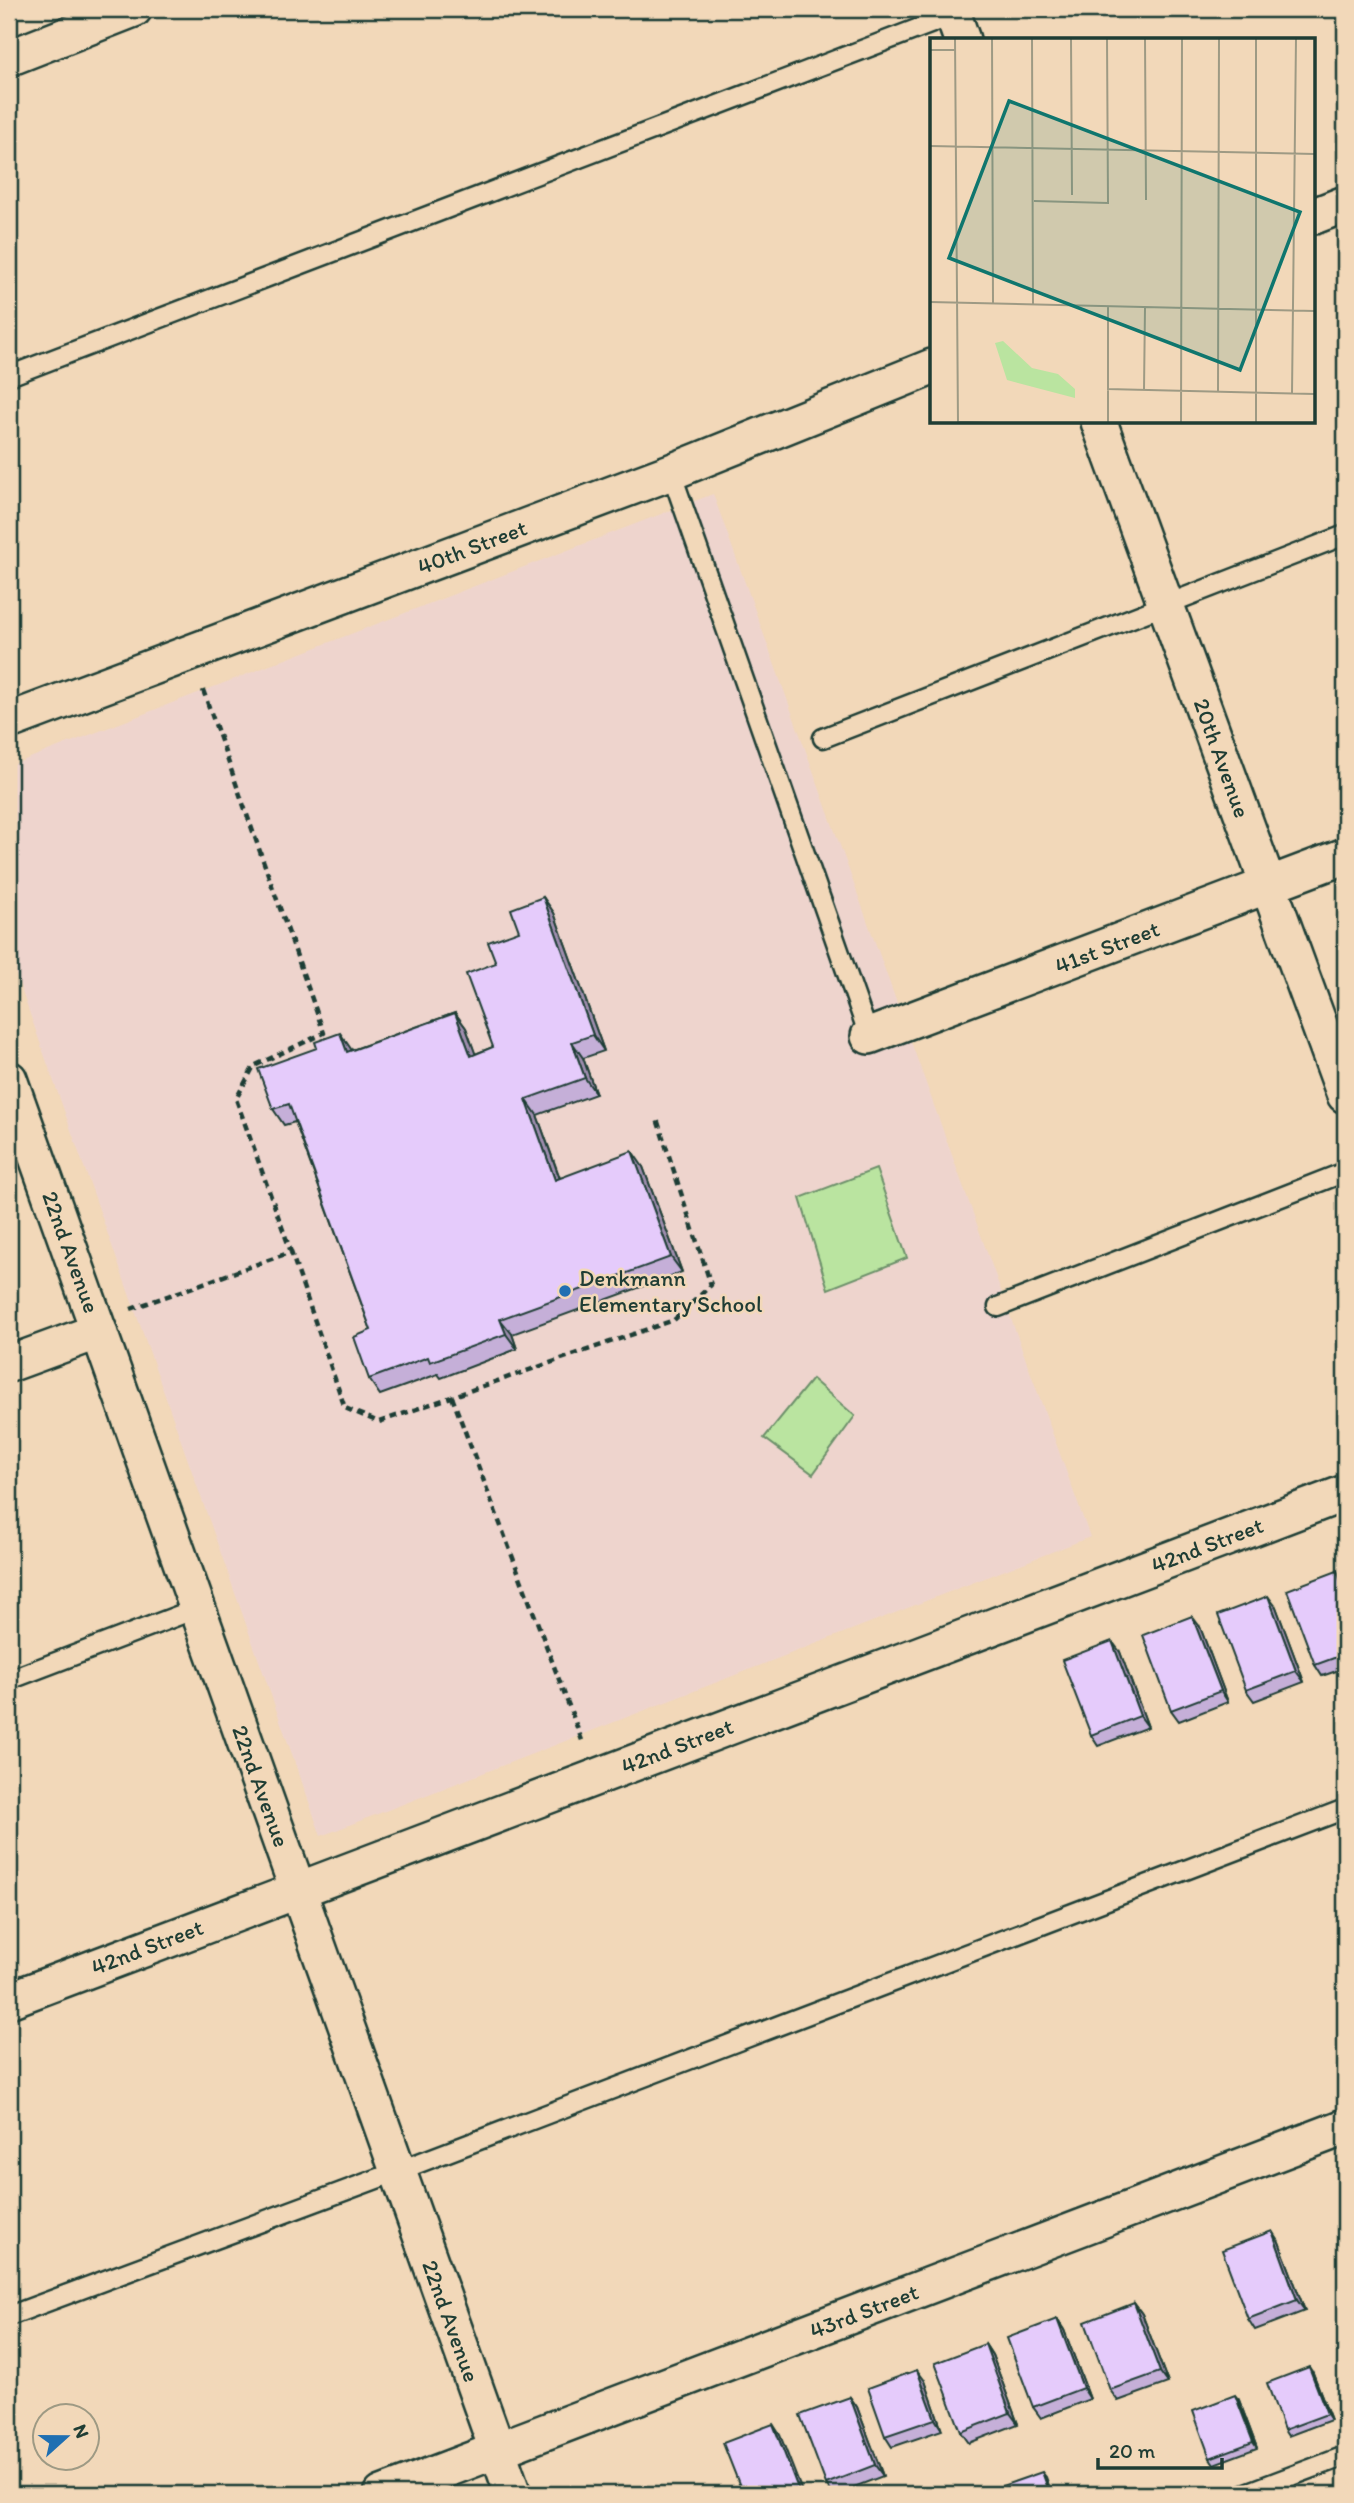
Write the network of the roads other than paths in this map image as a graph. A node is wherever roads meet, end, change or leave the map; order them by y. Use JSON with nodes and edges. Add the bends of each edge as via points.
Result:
{"nodes":[{"id":1,"x":134,"y":9,"type":"edge"},
{"id":2,"x":959,"y":18,"type":"edge"},
{"id":3,"x":9,"y":58,"type":"edge"},
{"id":4,"x":1345,"y":204,"type":"edge"},
{"id":5,"x":1316,"y":215,"type":"edge"},
{"id":6,"x":930,"y":368,"type":"edge"},
{"id":7,"x":9,"y":376,"type":"edge"},
{"id":8,"x":1100,"y":424,"type":"edge"},
{"id":9,"x":671,"y":472,"type":"junction"},
{"id":10,"x":1345,"y":535,"type":"edge"},
{"id":11,"x":1167,"y":605,"type":"junction"},
{"id":12,"x":9,"y":720,"type":"edge"},
{"id":13,"x":822,"y":738,"type":"dead end"},
{"id":14,"x":1345,"y":856,"type":"edge"},
{"id":15,"x":1268,"y":886,"type":"junction"},
{"id":16,"x":869,"y":1037,"type":"joint"},
{"id":17,"x":9,"y":1079,"type":"edge"},
{"id":18,"x":1345,"y":1095,"type":"edge"},
{"id":19,"x":1345,"y":1172,"type":"edge"},
{"id":20,"x":998,"y":1307,"type":"dead end"},
{"id":21,"x":101,"y":1335,"type":"junction"},
{"id":22,"x":9,"y":1364,"type":"edge"},
{"id":23,"x":1345,"y":1493,"type":"edge"},
{"id":24,"x":198,"y":1608,"type":"junction"},
{"id":25,"x":9,"y":1680,"type":"edge"},
{"id":26,"x":1345,"y":1809,"type":"edge"},
{"id":27,"x":298,"y":1889,"type":"junction"},
{"id":28,"x":9,"y":2000,"type":"edge"},
{"id":29,"x":1345,"y":2127,"type":"edge"},
{"id":30,"x":398,"y":2171,"type":"junction"},
{"id":31,"x":9,"y":2316,"type":"edge"},
{"id":32,"x":498,"y":2450,"type":"junction"},
{"id":33,"x":1345,"y":2456,"type":"edge"},
{"id":34,"x":382,"y":2494,"type":"edge"},
{"id":35,"x":513,"y":2494,"type":"edge"},
{"id":36,"x":1244,"y":2494,"type":"edge"}],
"edges":[{"from":1,"to":3,"type":"street"},
{"from":2,"to":7,"type":"lane"},
{"from":4,"to":5,"type":"street"},
{"from":6,"to":9,"type":"street","name":"40th Street"},
{"from":8,"to":11,"type":"street","name":"20th Avenue"},
{"from":9,"to":12,"type":"street","name":"40th Street"},
{"from":9,"to":16,"type":"lane"},
{"from":10,"to":11,"type":"lane"},
{"from":11,"to":13,"type":"lane"},
{"from":11,"to":15,"type":"street","name":"20th Avenue"},
{"from":14,"to":15,"type":"street","name":"41st Street"},
{"from":15,"to":16,"type":"street","name":"41st Street"},
{"from":15,"to":18,"type":"street","name":"20th Avenue"},
{"from":17,"to":21,"type":"street","name":"22nd Avenue"},
{"from":19,"to":20,"type":"lane"},
{"from":21,"to":22,"type":"street"},
{"from":21,"to":24,"type":"street","name":"22nd Avenue"},
{"from":23,"to":27,"type":"street","name":"42nd Street"},
{"from":24,"to":25,"type":"lane"},
{"from":24,"to":27,"type":"street","name":"22nd Avenue"},
{"from":26,"to":30,"type":"lane"},
{"from":27,"to":28,"type":"street","name":"42nd Street"},
{"from":27,"to":30,"type":"street","name":"22nd Avenue"},
{"from":29,"to":32,"type":"street","name":"43rd Street"},
{"from":30,"to":31,"type":"lane"},
{"from":30,"to":32,"type":"street","name":"22nd Avenue"},
{"from":32,"to":34,"type":"street","name":"43rd Street"},
{"from":32,"to":35,"type":"street","name":"22nd Avenue"},
{"from":33,"to":36,"type":"lane"}]}
